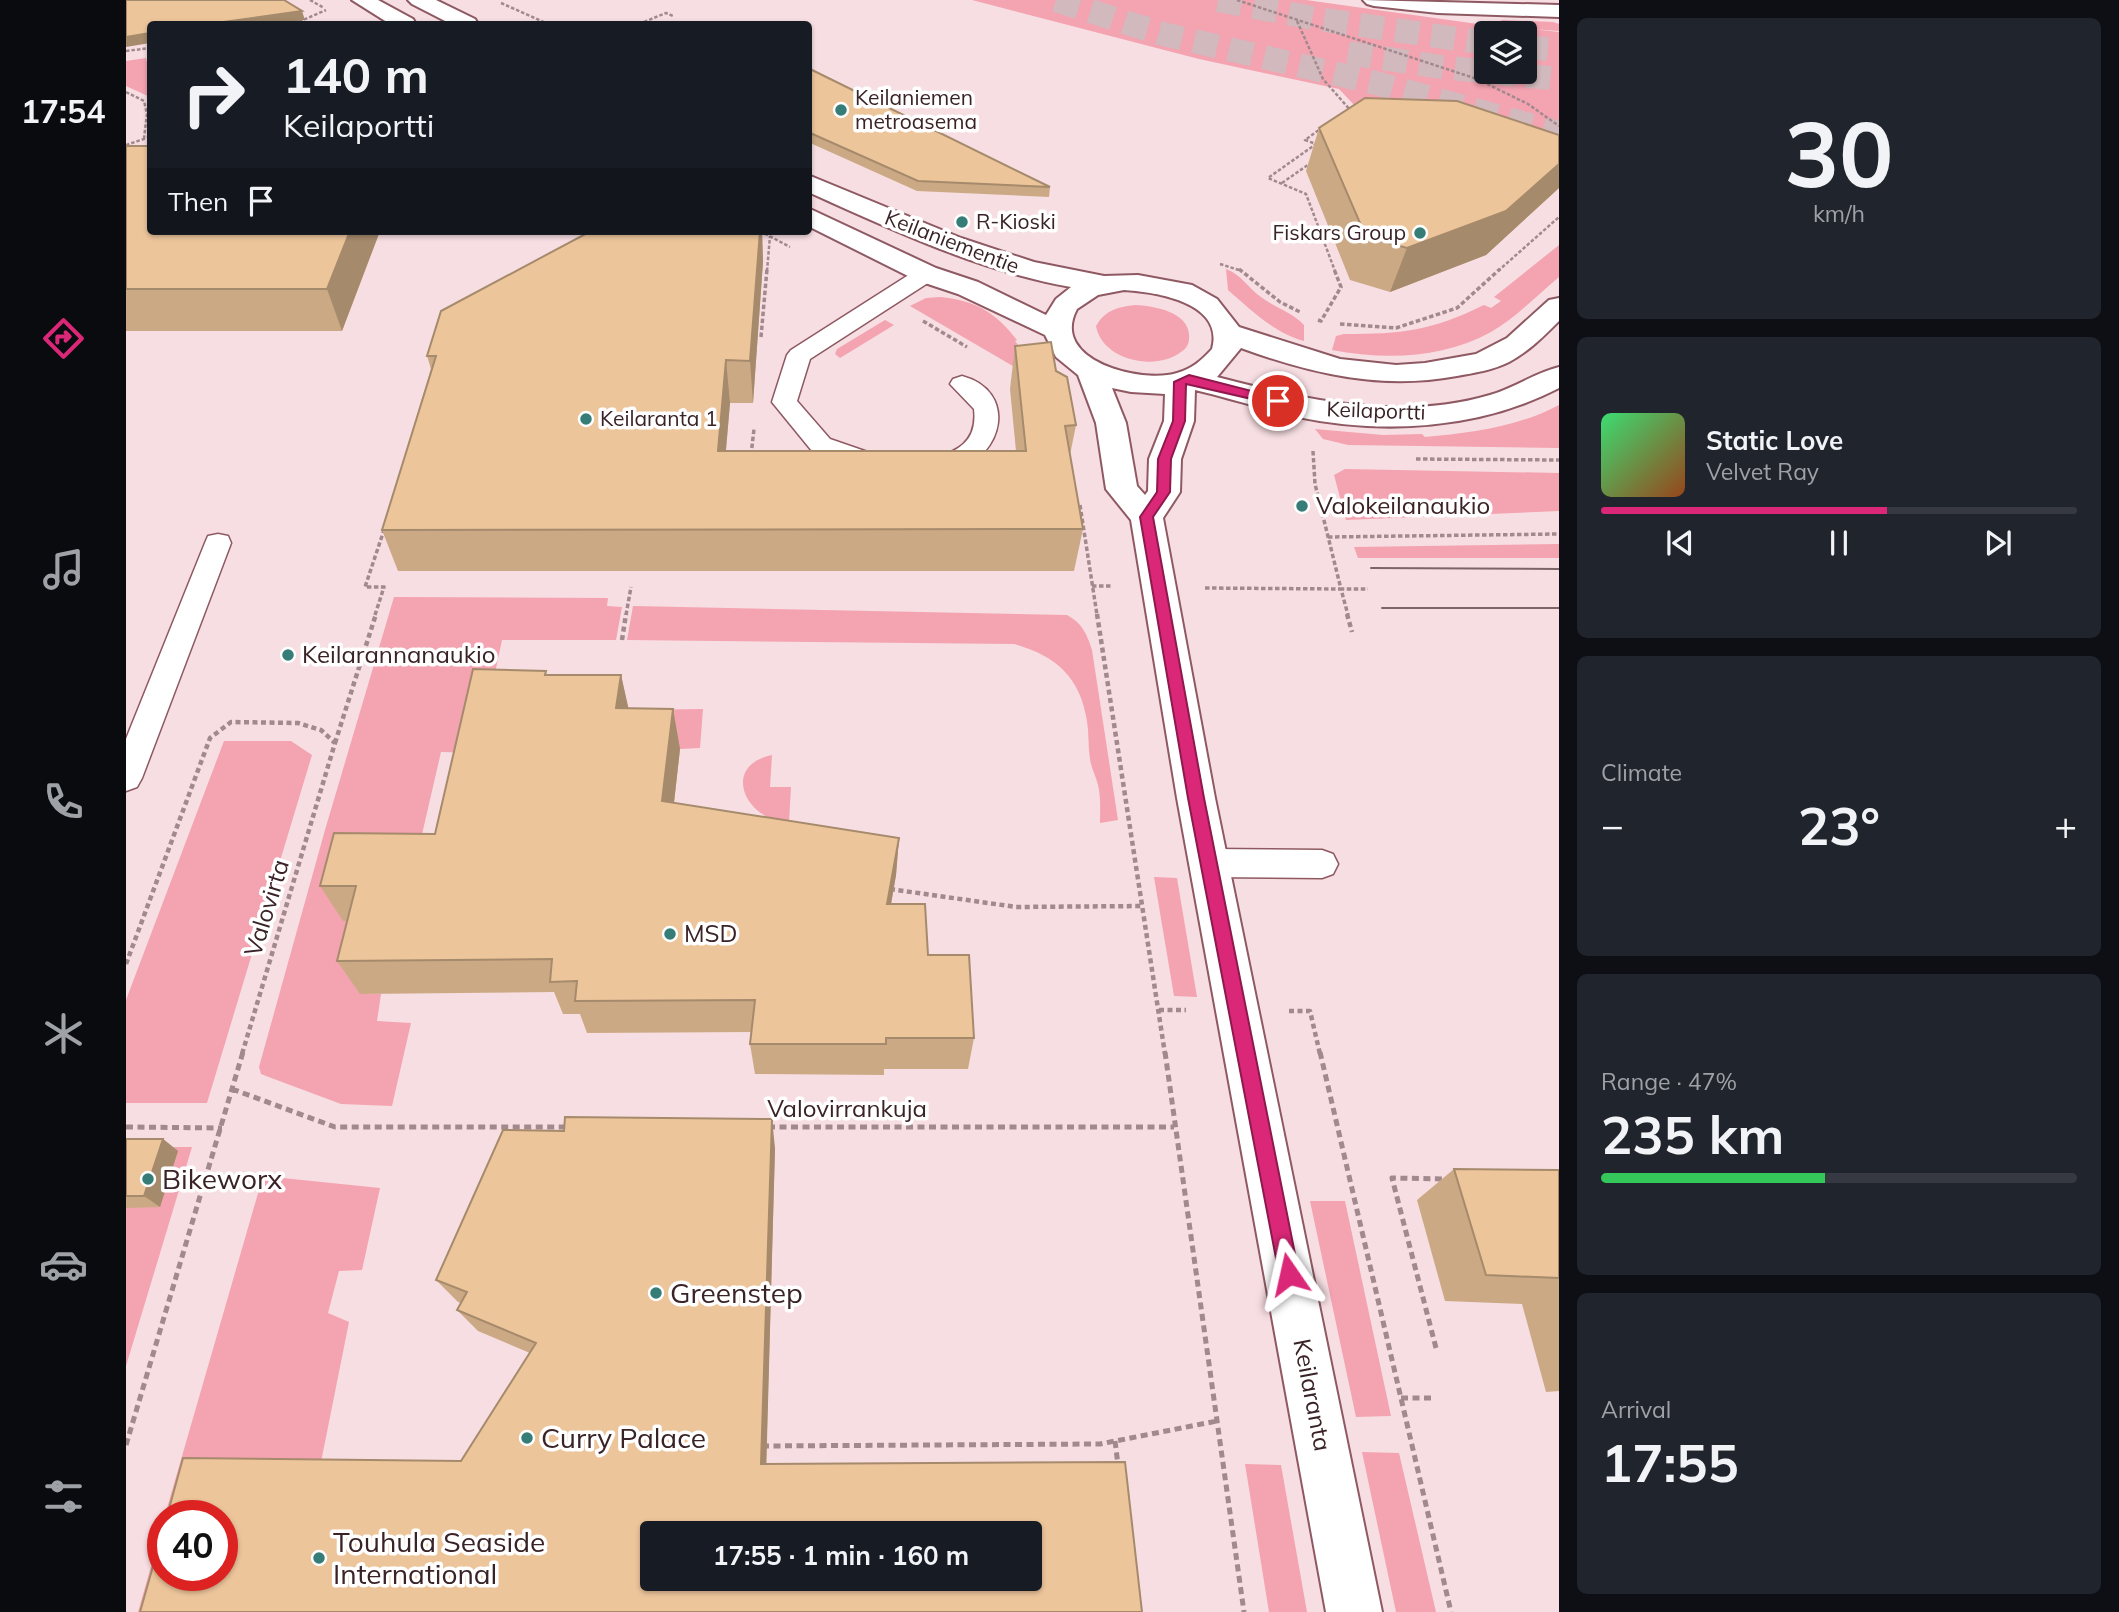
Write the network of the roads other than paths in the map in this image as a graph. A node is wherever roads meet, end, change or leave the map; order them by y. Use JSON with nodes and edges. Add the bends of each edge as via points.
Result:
{"nodes":[{"id":1,"x":363,"y":0,"type":"edge"},
{"id":2,"x":419,"y":0,"type":"edge"},
{"id":3,"x":1374,"y":0,"type":"edge"},
{"id":4,"x":1559,"y":11,"type":"edge"},
{"id":5,"x":400,"y":21,"type":"edge"},
{"id":6,"x":461,"y":21,"type":"edge"},
{"id":7,"x":812,"y":183,"type":"edge"},
{"id":8,"x":812,"y":218,"type":"edge"},
{"id":9,"x":926,"y":274,"type":"junction"},
{"id":10,"x":1102,"y":284,"type":"junction"},
{"id":11,"x":1559,"y":306,"type":"edge"},
{"id":12,"x":1056,"y":330,"type":"junction"},
{"id":13,"x":1228,"y":333,"type":"junction"},
{"id":14,"x":1091,"y":370,"type":"junction"},
{"id":15,"x":1559,"y":376,"type":"edge"},
{"id":16,"x":1185,"y":380,"type":"junction"},
{"id":17,"x":962,"y":384,"type":"dead end"},
{"id":18,"x":1147,"y":517,"type":"junction"},
{"id":19,"x":218,"y":543,"type":"dead end"},
{"id":20,"x":126,"y":778,"type":"edge"},
{"id":21,"x":1209,"y":863,"type":"junction"},
{"id":22,"x":1322,"y":864,"type":"dead end"},
{"id":23,"x":1354,"y":1612,"type":"edge"}],
"edges":[{"from":1,"to":5,"type":"main road"},
{"from":2,"to":6,"type":"main road"},
{"from":3,"to":4,"type":"main road"},
{"from":7,"to":10,"type":"main road","name":"Keilaniementie","via":[[958,249],[1040,275]]},
{"from":8,"to":9,"type":"main road","name":"Keilaniementie"},
{"from":9,"to":12,"type":"main road","name":"Keilaniementie","via":[[979,293]]},
{"from":9,"to":17,"type":"lane","via":[[799,355],[784,402],[821,445],[881,466],[923,468],[972,454],[986,432],[987,410]]},
{"from":10,"to":12,"type":"main road","via":[[1066,302]]},
{"from":10,"to":13,"type":"main road","via":[[1147,282],[1191,295],[1222,319]]},
{"from":11,"to":13,"type":"main road","name":"Keilaportti","via":[[1499,355],[1427,373],[1362,373],[1311,363]]},
{"from":12,"to":14,"type":"main road","via":[[1073,358]]},
{"from":13,"to":16,"type":"main road","via":[[1227,349],[1218,363]]},
{"from":14,"to":16,"type":"main road","via":[[1135,383]]},
{"from":14,"to":18,"type":"main road","via":[[1111,423],[1122,489]]},
{"from":15,"to":16,"type":"main road","name":"Keilaportti","via":[[1492,404],[1388,416],[1301,407]]},
{"from":16,"to":18,"type":"main road","via":[[1179,421],[1165,459],[1164,492]]},
{"from":18,"to":21,"type":"main road","name":"Keilaranta"},
{"from":19,"to":20,"type":"lane"},
{"from":21,"to":22,"type":"lane"},
{"from":21,"to":23,"type":"main road","name":"Keilaranta"}]}
